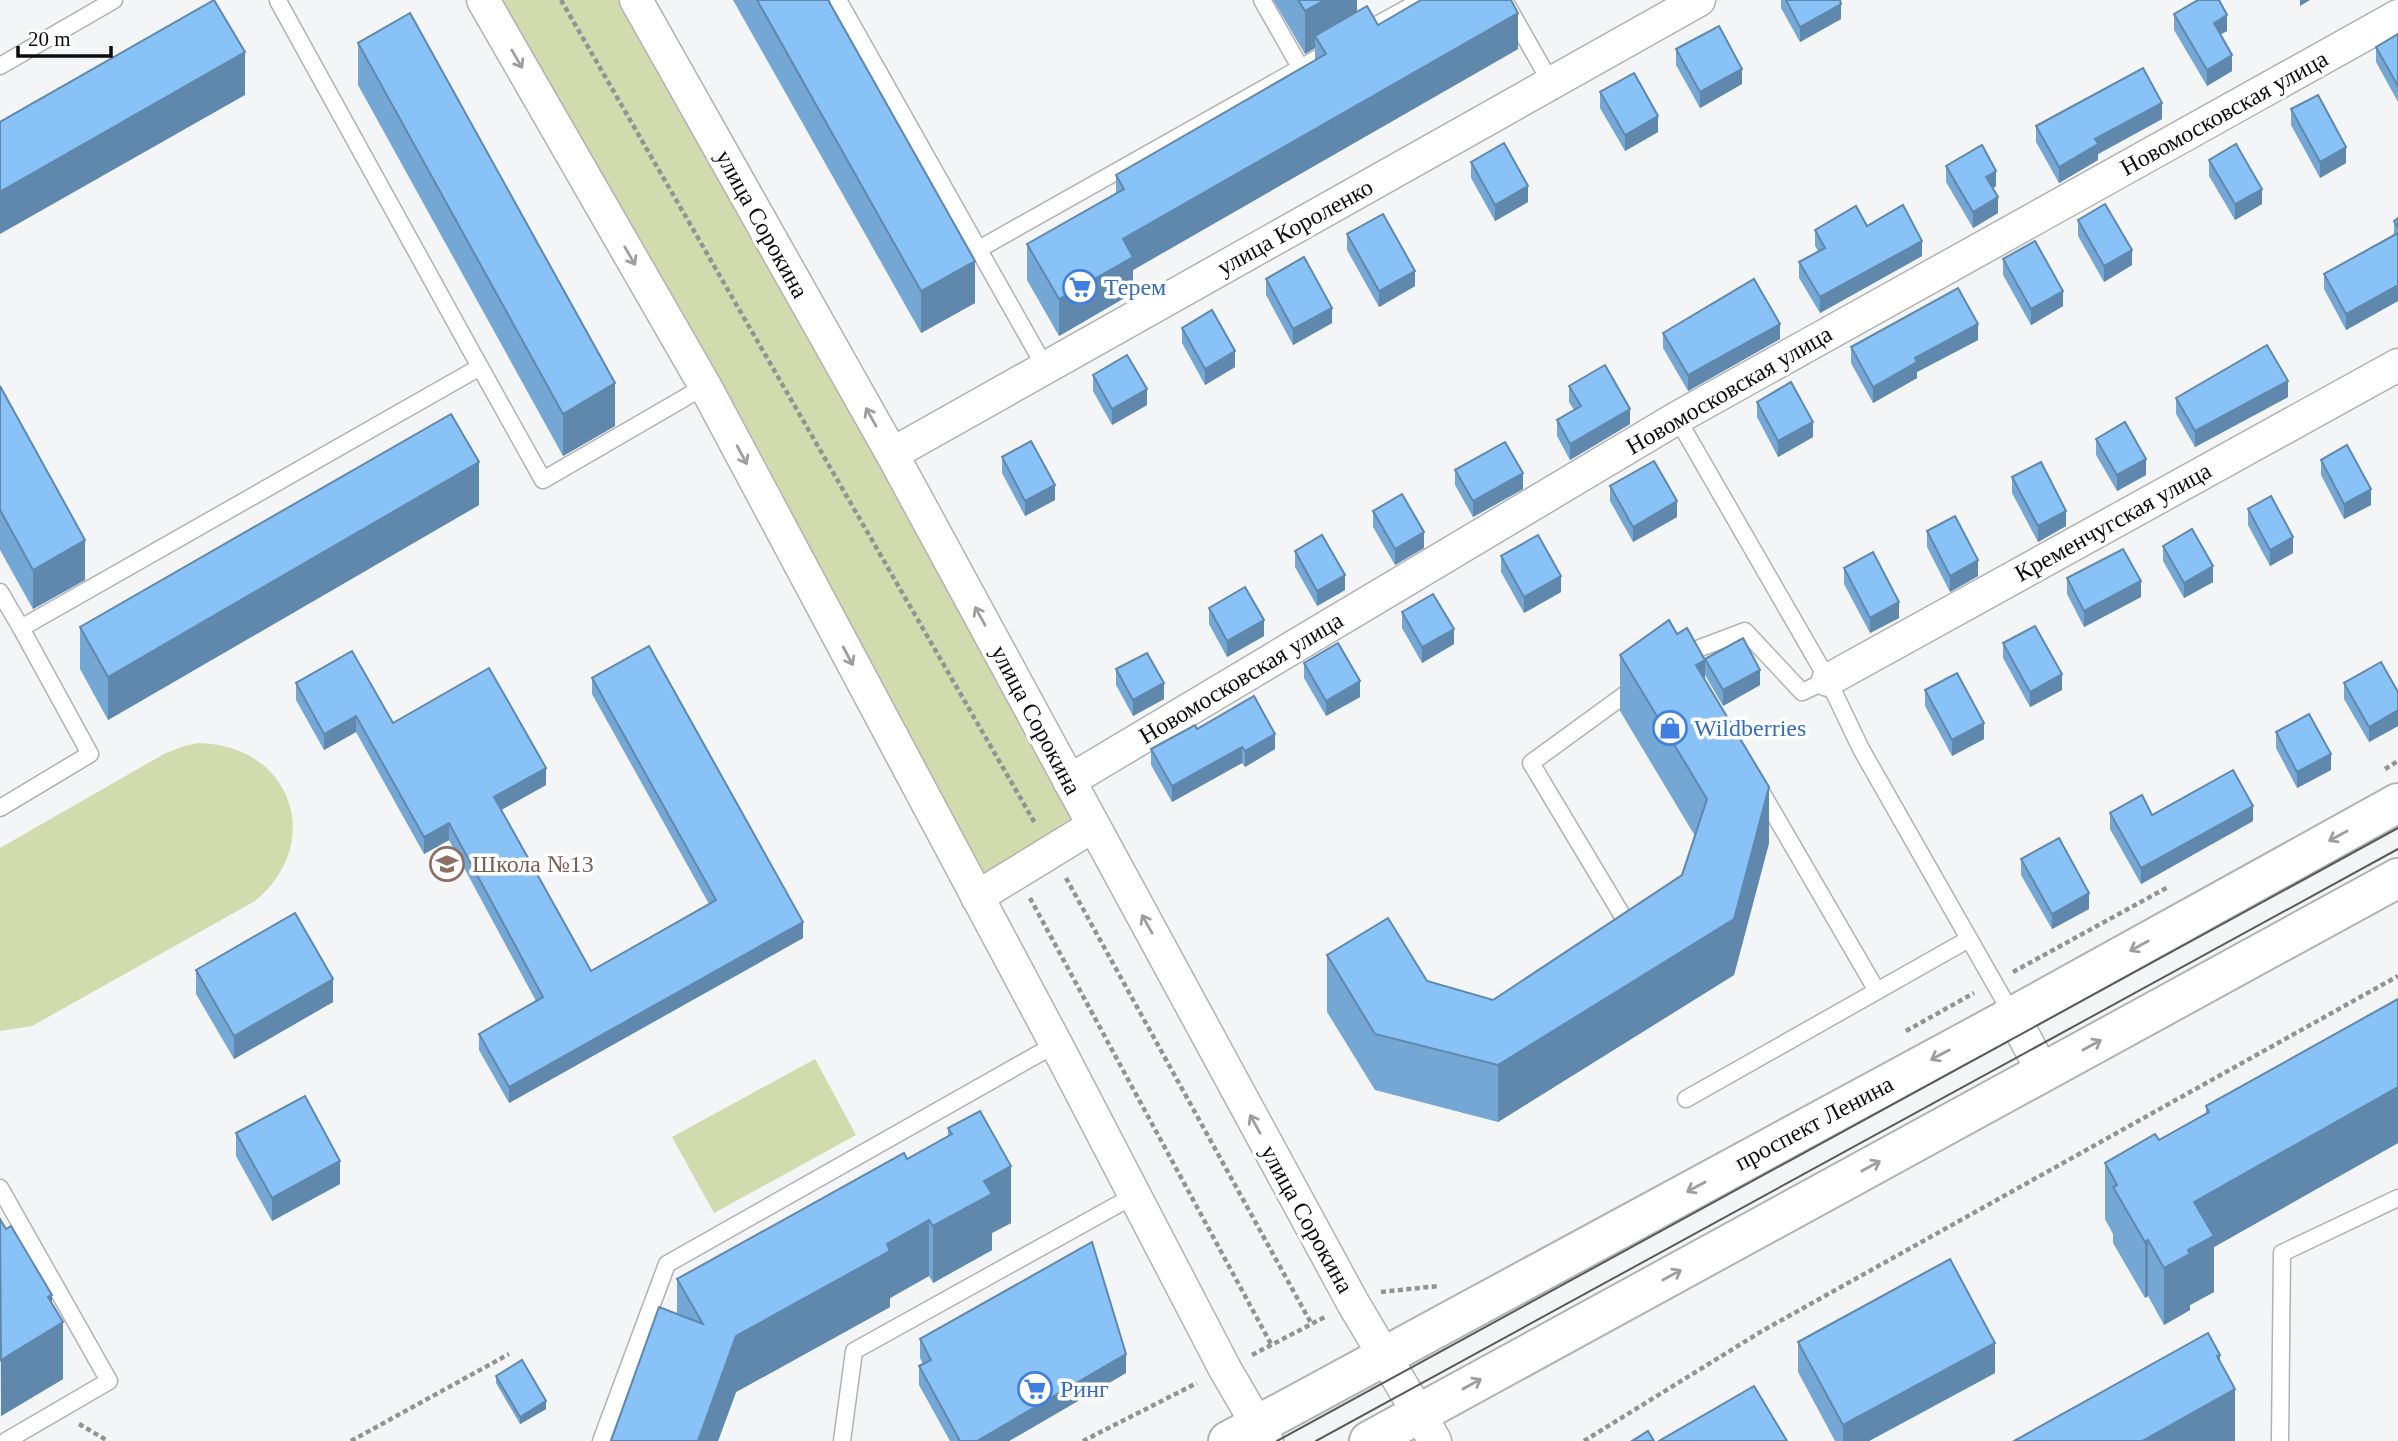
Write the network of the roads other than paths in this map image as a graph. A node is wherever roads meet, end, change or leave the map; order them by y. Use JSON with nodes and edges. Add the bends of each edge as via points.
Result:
{"nodes":[{"id":1,"x":114,"y":0,"type":"edge"},
{"id":2,"x":278,"y":0,"type":"edge"},
{"id":3,"x":483,"y":0,"type":"edge"},
{"id":4,"x":636,"y":0,"type":"edge"},
{"id":5,"x":838,"y":0,"type":"edge"},
{"id":6,"x":1262,"y":0,"type":"edge"},
{"id":7,"x":1422,"y":0,"type":"edge"},
{"id":8,"x":1504,"y":0,"type":"edge"},
{"id":9,"x":1699,"y":0,"type":"edge"},
{"id":10,"x":2398,"y":16,"type":"edge"},
{"id":11,"x":0,"y":66,"type":"edge"},
{"id":12,"x":1300,"y":67,"type":"junction"},
{"id":13,"x":1551,"y":83,"type":"junction"},
{"id":14,"x":979,"y":249,"type":"junction"},
{"id":15,"x":2398,"y":365,"type":"edge"},
{"id":16,"x":480,"y":367,"type":"junction"},
{"id":17,"x":1045,"y":367,"type":"junction"},
{"id":18,"x":705,"y":386,"type":"junction"},
{"id":19,"x":1677,"y":418,"type":"junction"},
{"id":20,"x":892,"y":454,"type":"junction"},
{"id":21,"x":0,"y":592,"type":"edge"},
{"id":22,"x":21,"y":628,"type":"junction"},
{"id":23,"x":1680,"y":661,"type":"edge"},
{"id":24,"x":1649,"y":677,"type":"edge"},
{"id":25,"x":1828,"y":680,"type":"junction"},
{"id":26,"x":1751,"y":774,"type":"edge"},
{"id":27,"x":1069,"y":781,"type":"junction"},
{"id":28,"x":2398,"y":803,"type":"edge"},
{"id":29,"x":0,"y":808,"type":"edge"},
{"id":30,"x":1093,"y":826,"type":"junction"},
{"id":31,"x":2398,"y":878,"type":"edge"},
{"id":32,"x":977,"y":897,"type":"junction"},
{"id":33,"x":1631,"y":930,"type":"edge"},
{"id":34,"x":1969,"y":939,"type":"junction"},
{"id":35,"x":1877,"y":991,"type":"junction"},
{"id":36,"x":2013,"y":1016,"type":"junction"},
{"id":37,"x":1056,"y":1044,"type":"junction"},
{"id":38,"x":2043,"y":1072,"type":"junction"},
{"id":39,"x":1686,"y":1098,"type":"dead end"},
{"id":40,"x":0,"y":1188,"type":"edge"},
{"id":41,"x":1135,"y":1195,"type":"junction"},
{"id":42,"x":2398,"y":1198,"type":"edge"},
{"id":43,"x":1384,"y":1355,"type":"junction"},
{"id":44,"x":1427,"y":1427,"type":"edge"},
{"id":45,"x":1251,"y":1435,"type":"edge"},
{"id":46,"x":6,"y":1441,"type":"edge"},
{"id":47,"x":601,"y":1441,"type":"edge"},
{"id":48,"x":842,"y":1441,"type":"edge"},
{"id":49,"x":1369,"y":1441,"type":"edge"},
{"id":50,"x":2280,"y":1441,"type":"edge"}],
"edges":[{"from":1,"to":11,"type":"lane"},
{"from":2,"to":16,"type":"lane"},
{"from":3,"to":18,"type":"street","one_way":true},
{"from":20,"to":4,"type":"street","name":"улица Сорокина","one_way":true},
{"from":5,"to":14,"type":"lane"},
{"from":6,"to":12,"type":"lane"},
{"from":7,"to":12,"type":"lane"},
{"from":8,"to":13,"type":"lane"},
{"from":9,"to":13,"type":"street","name":"улица Короленко"},
{"from":10,"to":19,"type":"street","name":"Новомосковская улица"},
{"from":12,"to":14,"type":"lane"},
{"from":13,"to":17,"type":"street","name":"улица Короленко"},
{"from":14,"to":17,"type":"lane"},
{"from":15,"to":25,"type":"street","name":"Кременчугская улица"},
{"from":16,"to":18,"type":"lane","via":[[544,480]]},
{"from":16,"to":22,"type":"lane"},
{"from":17,"to":20,"type":"street","name":"улица Короленко"},
{"from":18,"to":32,"type":"street","one_way":true},
{"from":19,"to":25,"type":"lane"},
{"from":19,"to":27,"type":"street","name":"Новомосковская улица"},
{"from":27,"to":20,"type":"street","name":"улица Сорокина","one_way":true},
{"from":21,"to":22,"type":"lane"},
{"from":22,"to":29,"type":"lane","via":[[90,754]]},
{"from":23,"to":25,"type":"lane","via":[[1745,631],[1802,692]]},
{"from":24,"to":33,"type":"lane","via":[[1531,763]]},
{"from":25,"to":34,"type":"lane","via":[[1861,749]]},
{"from":26,"to":35,"type":"lane"},
{"from":27,"to":30,"type":"street","name":"улица Сорокина"},
{"from":28,"to":36,"type":"main road","name":"проспект Ленина","one_way":true},
{"from":30,"to":32,"type":"street"},
{"from":43,"to":30,"type":"street","name":"улица Сорокина","one_way":true},
{"from":38,"to":31,"type":"main road","one_way":true},
{"from":32,"to":37,"type":"street"},
{"from":34,"to":35,"type":"lane"},
{"from":34,"to":36,"type":"lane"},
{"from":35,"to":39,"type":"lane"},
{"from":36,"to":38,"type":"street"},
{"from":36,"to":43,"type":"main road","name":"проспект Ленина","one_way":true},
{"from":37,"to":41,"type":"street"},
{"from":37,"to":47,"type":"lane","via":[[667,1264]]},
{"from":44,"to":38,"type":"main road","one_way":true},
{"from":40,"to":46,"type":"lane","via":[[109,1381]]},
{"from":41,"to":45,"type":"street","via":[[1225,1369]]},
{"from":41,"to":48,"type":"lane","via":[[854,1351]]},
{"from":42,"to":50,"type":"lane","via":[[2282,1253]]},
{"from":43,"to":44,"type":"street","name":"улица Сорокина"},
{"from":43,"to":45,"type":"main road","name":"проспект Ленина"},
{"from":44,"to":49,"type":"main road"}]}
